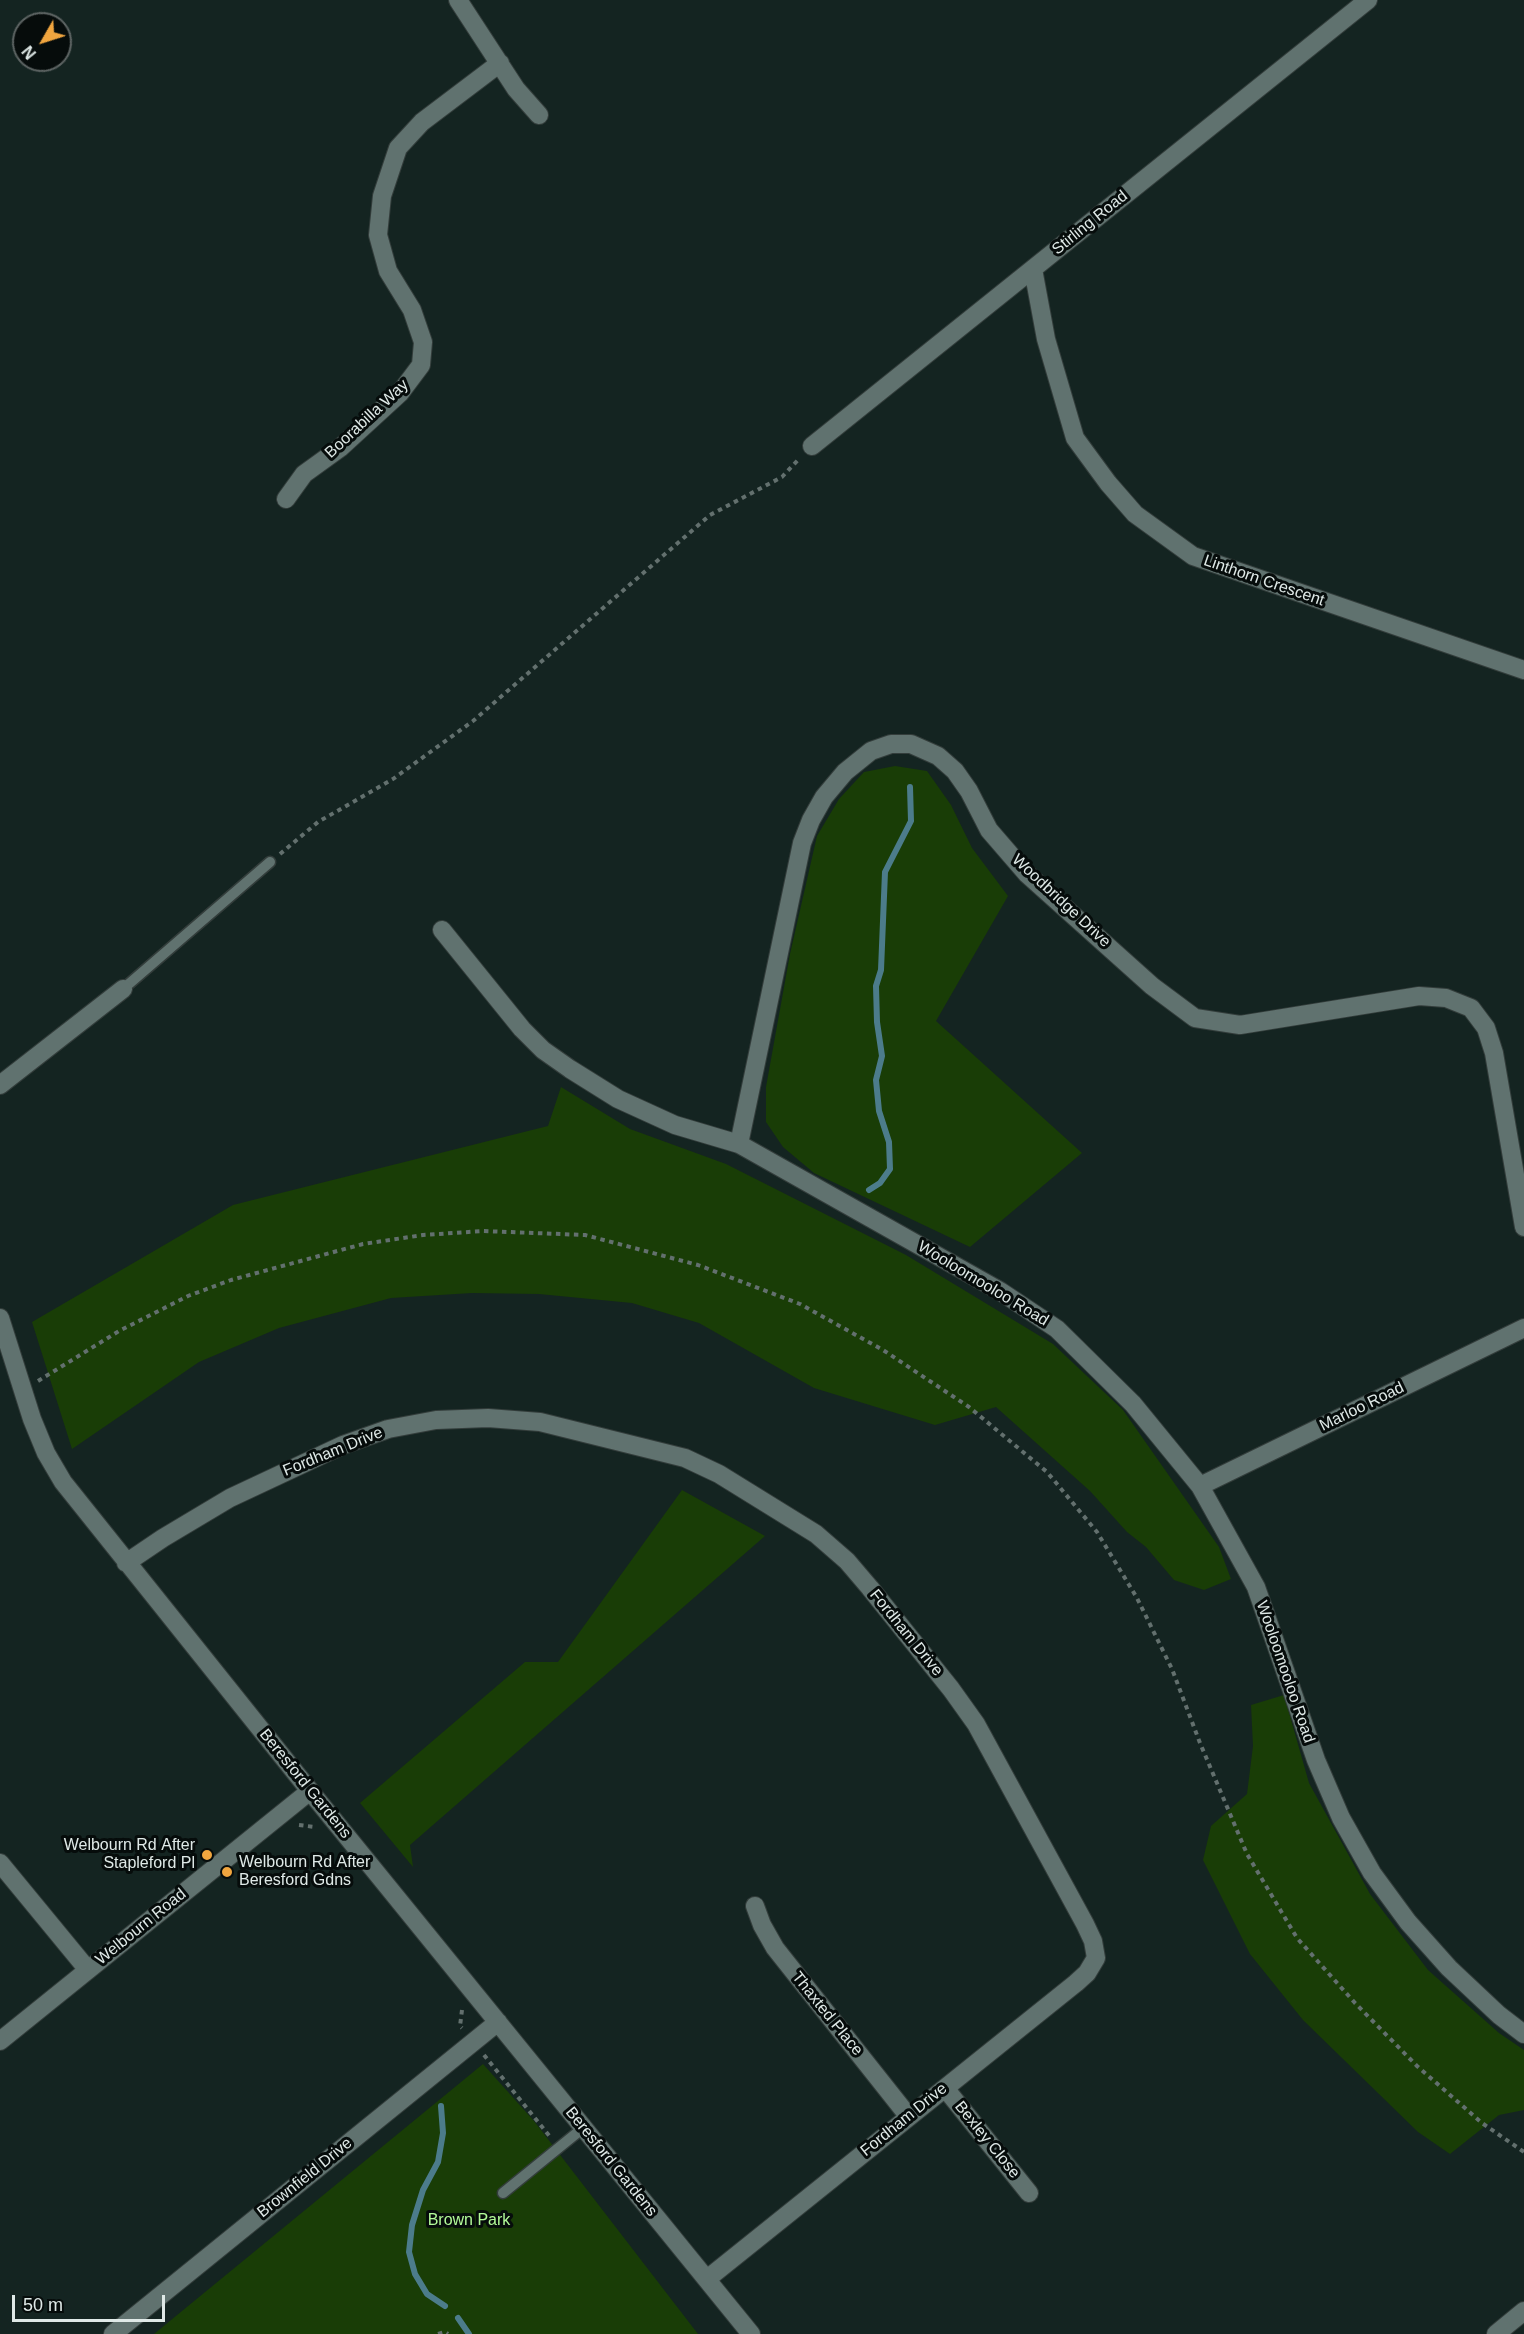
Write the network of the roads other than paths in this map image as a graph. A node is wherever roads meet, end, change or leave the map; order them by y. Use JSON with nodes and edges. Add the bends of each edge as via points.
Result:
{"nodes":[{"id":1,"x":458,"y":0,"type":"edge"},
{"id":2,"x":1368,"y":0,"type":"edge"},
{"id":3,"x":500,"y":63,"type":"junction"},
{"id":4,"x":539,"y":115,"type":"dead end"},
{"id":5,"x":1033,"y":269,"type":"junction"},
{"id":6,"x":812,"y":446,"type":"road end"},
{"id":7,"x":286,"y":499,"type":"dead end"},
{"id":8,"x":1524,"y":670,"type":"edge"},
{"id":9,"x":270,"y":862,"type":"road end"},
{"id":10,"x":442,"y":930,"type":"dead end"},
{"id":11,"x":123,"y":989,"type":"joint"},
{"id":12,"x":0,"y":1085,"type":"edge"},
{"id":13,"x":739,"y":1144,"type":"junction"},
{"id":14,"x":1524,"y":1227,"type":"edge"},
{"id":15,"x":0,"y":1318,"type":"edge"},
{"id":16,"x":1524,"y":1328,"type":"edge"},
{"id":17,"x":1200,"y":1486,"type":"junction"},
{"id":18,"x":126,"y":1563,"type":"junction"},
{"id":19,"x":310,"y":1791,"type":"junction"},
{"id":20,"x":0,"y":1863,"type":"edge"},
{"id":21,"x":755,"y":1906,"type":"dead end"},
{"id":22,"x":88,"y":1970,"type":"junction"},
{"id":23,"x":498,"y":2022,"type":"junction"},
{"id":24,"x":1524,"y":2034,"type":"edge"},
{"id":25,"x":0,"y":2041,"type":"edge"},
{"id":26,"x":945,"y":2088,"type":"junction"},
{"id":27,"x":909,"y":2116,"type":"junction"},
{"id":28,"x":584,"y":2128,"type":"junction"},
{"id":29,"x":502,"y":2193,"type":"dead end"},
{"id":30,"x":1029,"y":2193,"type":"dead end"},
{"id":31,"x":707,"y":2279,"type":"junction"},
{"id":32,"x":1524,"y":2311,"type":"edge"},
{"id":33,"x":113,"y":2334,"type":"edge"},
{"id":34,"x":751,"y":2334,"type":"edge"},
{"id":35,"x":1496,"y":2334,"type":"edge"}],
"edges":[{"from":1,"to":3,"type":"street"},
{"from":2,"to":5,"type":"street","name":"Stirling Road"},
{"from":3,"to":4,"type":"street"},
{"from":3,"to":7,"type":"street","name":"Boorabilla Way","via":[[422,122],[398,148],[382,196],[378,235],[388,271],[412,310],[423,342],[421,365],[400,393],[340,448],[304,474]]},
{"from":5,"to":6,"type":"street","name":"Stirling Road"},
{"from":5,"to":8,"type":"street","name":"Linthorn Crescent","via":[[1046,339],[1076,438],[1135,514],[1193,556]]},
{"from":9,"to":11,"type":"lane"},
{"from":10,"to":13,"type":"street","name":"Wooloomooloo Road","via":[[543,1050],[618,1099],[675,1125]]},
{"from":11,"to":12,"type":"street"},
{"from":13,"to":14,"type":"street","name":"Woodbridge Drive","via":[[802,843],[811,820],[845,772],[871,751],[891,744],[911,744],[938,756],[955,771],[989,830],[1027,874],[1152,986],[1195,1018],[1240,1025],[1419,996],[1446,998],[1471,1008],[1486,1028],[1494,1053]]},
{"from":13,"to":17,"type":"street","name":"Wooloomooloo Road","via":[[1000,1291],[1057,1329],[1133,1404]]},
{"from":15,"to":18,"type":"street","name":"Beresford Gardens","via":[[46,1453],[63,1482]]},
{"from":16,"to":17,"type":"street","name":"Marloo Road"},
{"from":17,"to":24,"type":"street","name":"Wooloomooloo Road","via":[[1256,1587],[1316,1760],[1341,1818],[1372,1873],[1449,1968]]},
{"from":18,"to":19,"type":"street","name":"Beresford Gardens"},
{"from":18,"to":26,"type":"street","name":"Fordham Drive","via":[[230,1498],[343,1445],[388,1429],[436,1420],[540,1422],[685,1458],[719,1474],[816,1534],[870,1588],[975,1724],[1093,1941],[1096,1958],[1087,1973]]},
{"from":19,"to":22,"type":"street","name":"Welbourn Road"},
{"from":19,"to":23,"type":"street","name":"Beresford Gardens"},
{"from":20,"to":22,"type":"street"},
{"from":21,"to":27,"type":"street","name":"Thaxted Place","via":[[775,1948]]},
{"from":22,"to":25,"type":"street","name":"Welbourn Road"},
{"from":23,"to":28,"type":"street","name":"Beresford Gardens"},
{"from":23,"to":33,"type":"street","name":"Brownfield Drive"},
{"from":26,"to":27,"type":"street","name":"Fordham Drive"},
{"from":26,"to":30,"type":"street","name":"Bexley Close"},
{"from":27,"to":31,"type":"street","name":"Fordham Drive"},
{"from":28,"to":29,"type":"lane"},
{"from":28,"to":31,"type":"street","name":"Beresford Gardens"},
{"from":31,"to":34,"type":"street","name":"Beresford Gardens"},
{"from":32,"to":35,"type":"street"}]}
